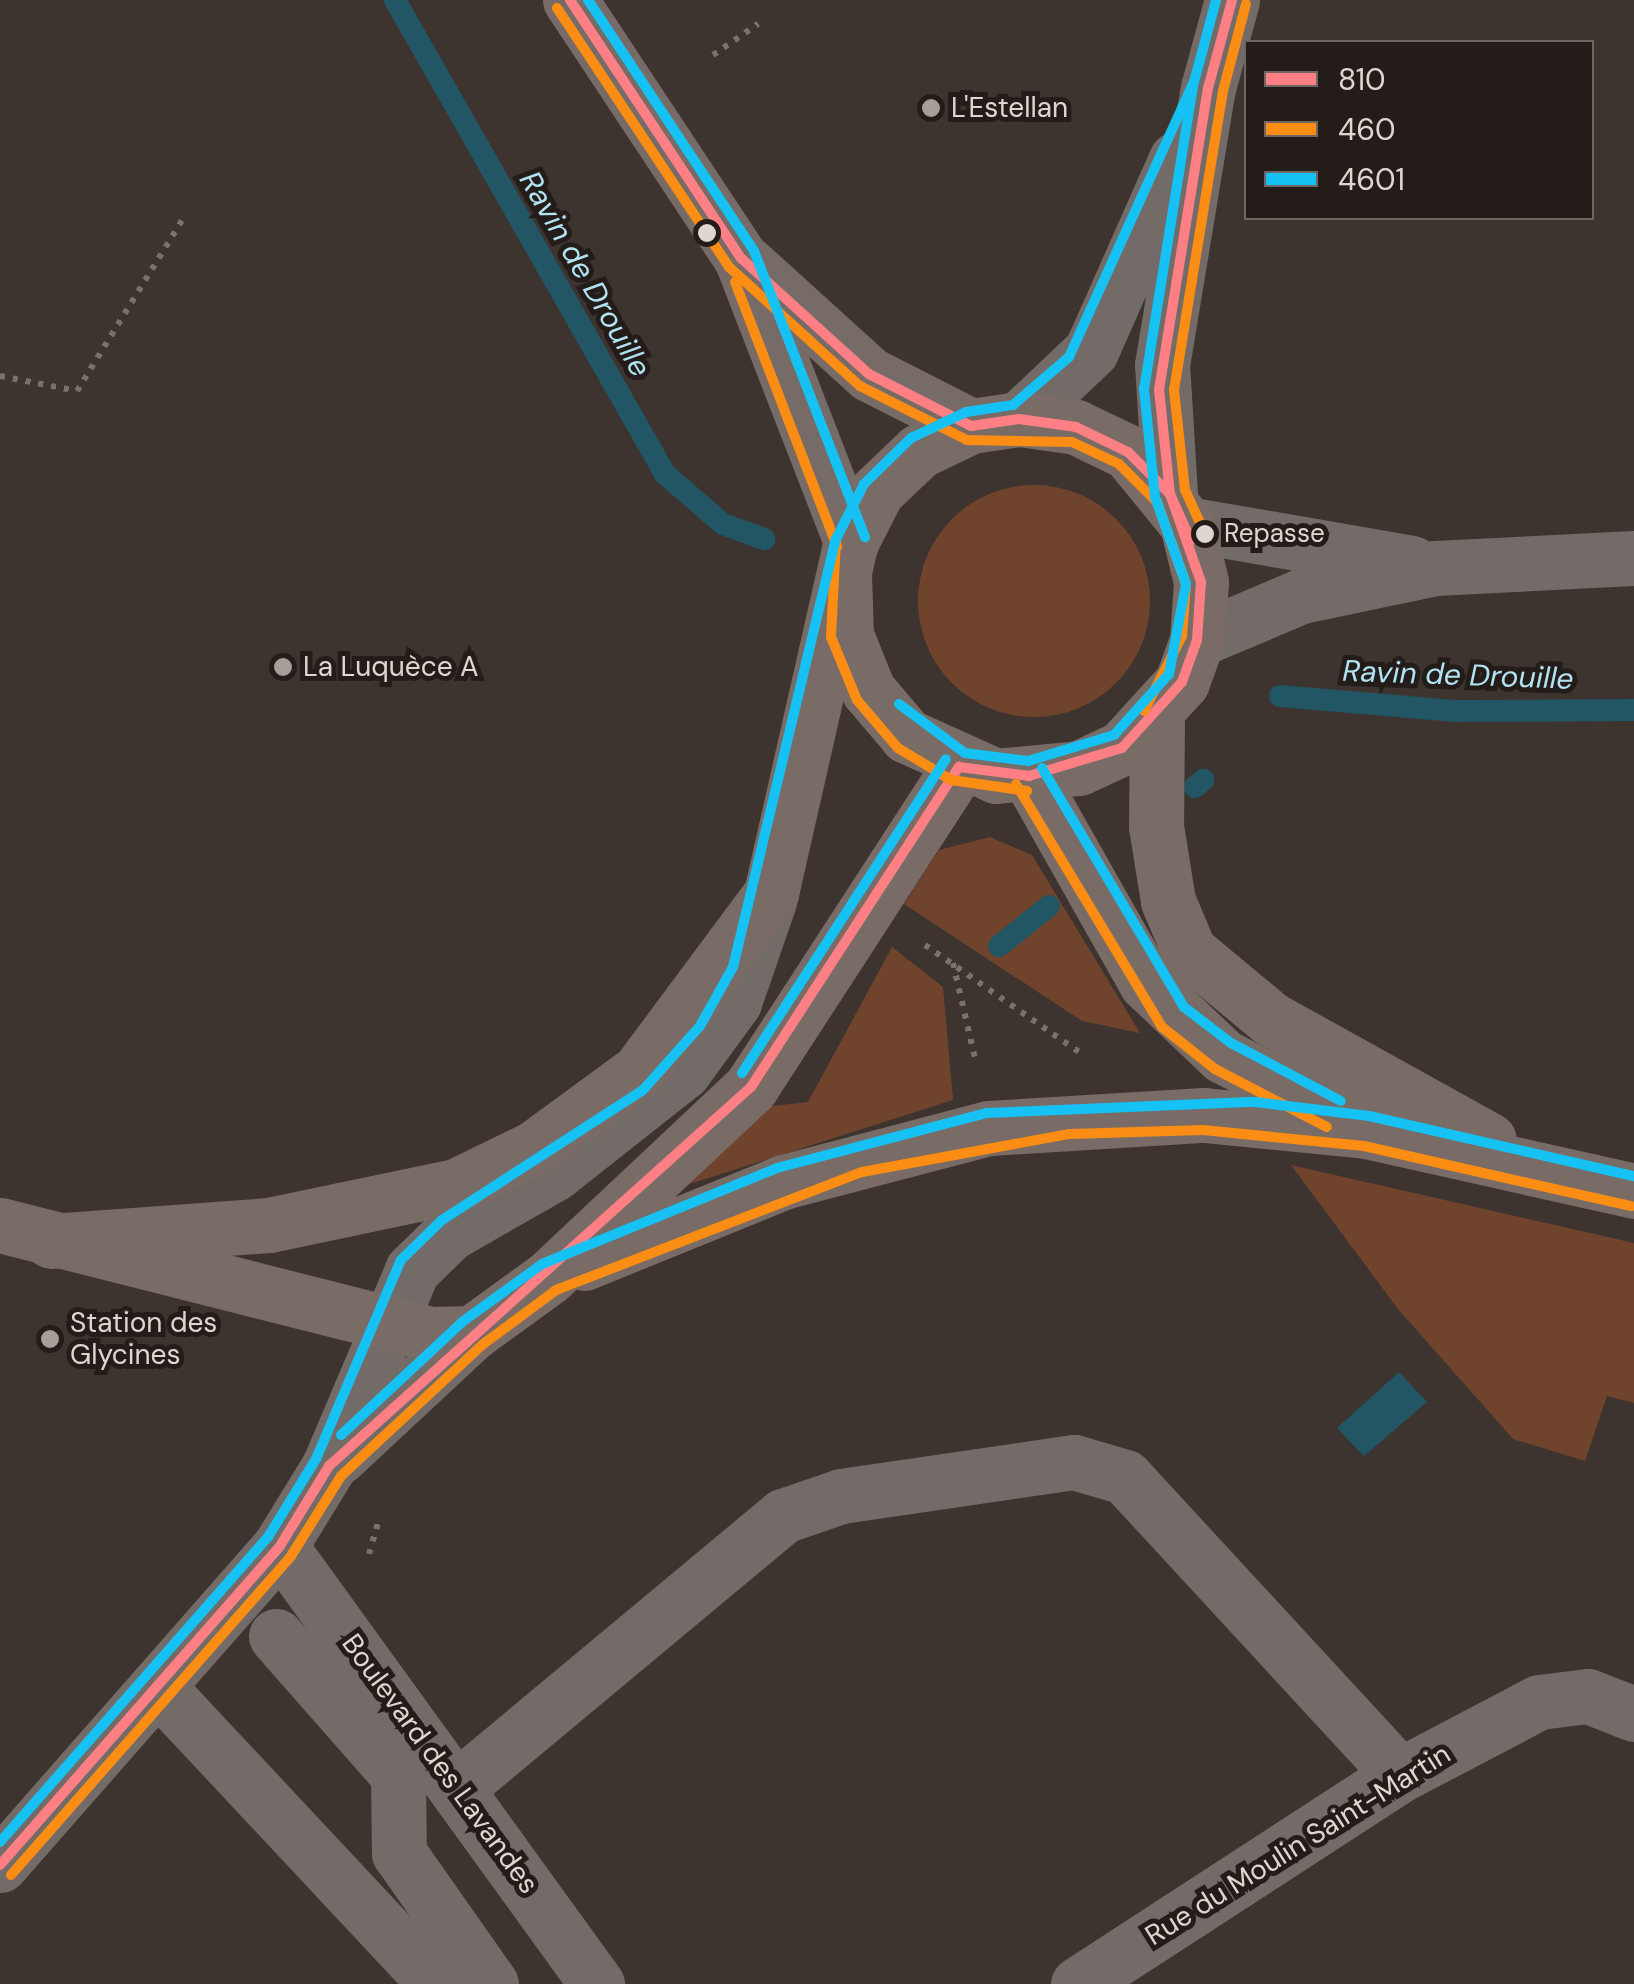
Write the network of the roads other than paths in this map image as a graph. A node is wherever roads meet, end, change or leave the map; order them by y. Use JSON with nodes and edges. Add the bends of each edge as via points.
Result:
{"nodes":[{"id":1,"x":570,"y":0,"type":"edge"},
{"id":2,"x":1232,"y":0,"type":"edge"},
{"id":3,"x":1208,"y":88,"type":"junction"},
{"id":4,"x":741,"y":258,"type":"junction"},
{"id":5,"x":995,"y":423,"type":"junction"},
{"id":6,"x":1178,"y":509,"type":"junction"},
{"id":7,"x":848,"y":558,"type":"junction"},
{"id":8,"x":1634,"y":558,"type":"edge"},
{"id":9,"x":1435,"y":568,"type":"junction"},
{"id":10,"x":1197,"y":640,"type":"junction"},
{"id":11,"x":1157,"y":718,"type":"junction"},
{"id":12,"x":960,"y":767,"type":"junction"},
{"id":13,"x":1029,"y":776,"type":"junction"},
{"id":14,"x":771,"y":893,"type":"junction"},
{"id":15,"x":1366,"y":1131,"type":"junction"},
{"id":16,"x":1549,"y":1172,"type":"junction"},
{"id":17,"x":1634,"y":1191,"type":"edge"},
{"id":18,"x":25,"y":1233,"type":"edge"},
{"id":19,"x":549,"y":1277,"type":"junction"},
{"id":20,"x":384,"y":1322,"type":"junction"},
{"id":21,"x":472,"y":1333,"type":"junction"},
{"id":22,"x":329,"y":1466,"type":"junction"},
{"id":23,"x":280,"y":1546,"type":"junction"},
{"id":24,"x":276,"y":1636,"type":"dead end"},
{"id":25,"x":158,"y":1687,"type":"junction"},
{"id":26,"x":1634,"y":1714,"type":"edge"},
{"id":27,"x":1400,"y":1775,"type":"junction"},
{"id":28,"x":458,"y":1786,"type":"junction"},
{"id":29,"x":0,"y":1865,"type":"edge"},
{"id":30,"x":412,"y":1975,"type":"edge"},
{"id":31,"x":491,"y":1984,"type":"edge"},
{"id":32,"x":597,"y":1984,"type":"edge"},
{"id":33,"x":1078,"y":1984,"type":"edge"}],
"edges":[{"from":1,"to":4,"type":"main road"},
{"from":2,"to":3,"type":"street"},
{"from":3,"to":5,"type":"street","via":[[1092,351]]},
{"from":3,"to":6,"type":"street","via":[[1159,390]]},
{"from":4,"to":5,"type":"main road","via":[[869,374]]},
{"from":4,"to":7,"type":"main road"},
{"from":5,"to":6,"type":"main road","via":[[1076,427],[1128,452]]},
{"from":5,"to":7,"type":"main road","via":[[919,451],[878,492]]},
{"from":6,"to":9,"type":"street"},
{"from":6,"to":10,"type":"main road","via":[[1201,582]]},
{"from":7,"to":12,"type":"main road","via":[[846,635],[868,690],[907,736]]},
{"from":7,"to":14,"type":"main road"},
{"from":8,"to":9,"type":"street"},
{"from":9,"to":10,"type":"street","via":[[1301,596]]},
{"from":10,"to":11,"type":"main road"},
{"from":11,"to":13,"type":"main road","via":[[1080,768]]},
{"from":11,"to":16,"type":"main road","via":[[1153,799],[1164,884],[1198,962],[1331,1055]]},
{"from":12,"to":13,"type":"main road"},
{"from":12,"to":19,"type":"main road","via":[[751,1086]]},
{"from":13,"to":15,"type":"main road","via":[[1172,1016],[1223,1056]]},
{"from":14,"to":18,"type":"main road","via":[[639,1071],[486,1174],[302,1220]]},
{"from":14,"to":20,"type":"street","via":[[734,1002],[683,1072],[555,1173],[433,1246]]},
{"from":15,"to":16,"type":"main road"},
{"from":15,"to":19,"type":"main road","via":[[1204,1115],[989,1128],[783,1182]]},
{"from":16,"to":17,"type":"main road"},
{"from":18,"to":20,"type":"main road"},
{"from":19,"to":21,"type":"main road"},
{"from":20,"to":21,"type":"main road"},
{"from":20,"to":22,"type":"street"},
{"from":21,"to":22,"type":"street"},
{"from":22,"to":23,"type":"street"},
{"from":23,"to":25,"type":"street"},
{"from":23,"to":28,"type":"street","name":"Boulevard des Lavandes"},
{"from":24,"to":31,"type":"street","via":[[398,1775],[398,1853]]},
{"from":25,"to":29,"type":"street"},
{"from":25,"to":30,"type":"street"},
{"from":26,"to":27,"type":"street","name":"Rue du Moulin Saint-Martin","via":[[1562,1695]]},
{"from":27,"to":28,"type":"street","via":[[1125,1478],[1074,1462],[841,1496],[784,1516]]},
{"from":27,"to":33,"type":"street","name":"Rue du Moulin Saint-Martin"},
{"from":28,"to":32,"type":"street","name":"Boulevard des Lavandes"}]}
